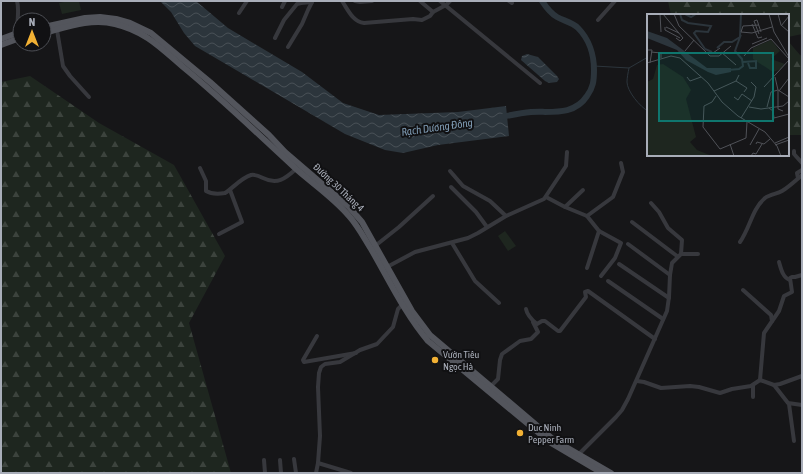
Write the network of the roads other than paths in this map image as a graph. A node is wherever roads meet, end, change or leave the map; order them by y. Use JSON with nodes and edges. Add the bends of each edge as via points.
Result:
{"nodes":[{"id":1,"x":17,"y":1,"type":"edge"},
{"id":2,"x":247,"y":1,"type":"edge"},
{"id":3,"x":285,"y":1,"type":"edge"},
{"id":4,"x":342,"y":1,"type":"edge"},
{"id":5,"x":355,"y":1,"type":"edge"},
{"id":6,"x":372,"y":1,"type":"edge"},
{"id":7,"x":420,"y":1,"type":"edge"},
{"id":8,"x":440,"y":1,"type":"edge"},
{"id":9,"x":450,"y":1,"type":"edge"},
{"id":10,"x":615,"y":1,"type":"edge"},
{"id":11,"x":312,"y":2,"type":"edge"},
{"id":12,"x":446,"y":5,"type":"junction"},
{"id":13,"x":282,"y":7,"type":"dead end"},
{"id":14,"x":18,"y":12,"type":"edge"},
{"id":15,"x":433,"y":12,"type":"junction"},
{"id":16,"x":239,"y":13,"type":"dead end"},
{"id":17,"x":88,"y":20,"type":"junction"},
{"id":18,"x":598,"y":20,"type":"dead end"},
{"id":19,"x":52,"y":26,"type":"edge"},
{"id":20,"x":57,"y":30,"type":"junction"},
{"id":21,"x":52,"y":31,"type":"edge"},
{"id":22,"x":12,"y":37,"type":"edge"},
{"id":23,"x":275,"y":38,"type":"dead end"},
{"id":24,"x":1,"y":39,"type":"edge"},
{"id":25,"x":12,"y":40,"type":"edge"},
{"id":26,"x":1,"y":45,"type":"edge"},
{"id":27,"x":288,"y":47,"type":"dead end"},
{"id":28,"x":540,"y":83,"type":"dead end"},
{"id":29,"x":89,"y":97,"type":"dead end"},
{"id":30,"x":267,"y":137,"type":"junction"},
{"id":31,"x":794,"y":151,"type":"dead end"},
{"id":32,"x":567,"y":152,"type":"dead end"},
{"id":33,"x":621,"y":163,"type":"dead end"},
{"id":34,"x":802,"y":164,"type":"edge"},
{"id":35,"x":200,"y":168,"type":"dead end"},
{"id":36,"x":296,"y":169,"type":"junction"},
{"id":37,"x":802,"y":170,"type":"edge"},
{"id":38,"x":450,"y":171,"type":"dead end"},
{"id":39,"x":800,"y":176,"type":"edge"},
{"id":40,"x":451,"y":187,"type":"dead end"},
{"id":41,"x":230,"y":190,"type":"junction"},
{"id":42,"x":582,"y":190,"type":"dead end"},
{"id":43,"x":331,"y":194,"type":"junction"},
{"id":44,"x":433,"y":196,"type":"dead end"},
{"id":45,"x":546,"y":198,"type":"junction"},
{"id":46,"x":651,"y":203,"type":"dead end"},
{"id":47,"x":565,"y":207,"type":"junction"},
{"id":48,"x":506,"y":216,"type":"junction"},
{"id":49,"x":587,"y":216,"type":"junction"},
{"id":50,"x":632,"y":222,"type":"dead end"},
{"id":51,"x":487,"y":227,"type":"junction"},
{"id":52,"x":599,"y":231,"type":"junction"},
{"id":53,"x":219,"y":234,"type":"dead end"},
{"id":54,"x":740,"y":242,"type":"dead end"},
{"id":55,"x":452,"y":243,"type":"junction"},
{"id":56,"x":628,"y":244,"type":"dead end"},
{"id":57,"x":375,"y":246,"type":"junction"},
{"id":58,"x":698,"y":254,"type":"dead end"},
{"id":59,"x":679,"y":255,"type":"junction"},
{"id":60,"x":779,"y":262,"type":"dead end"},
{"id":61,"x":619,"y":264,"type":"dead end"},
{"id":62,"x":385,"y":268,"type":"junction"},
{"id":63,"x":587,"y":268,"type":"dead end"},
{"id":64,"x":670,"y":275,"type":"junction"},
{"id":65,"x":802,"y":275,"type":"edge"},
{"id":66,"x":601,"y":276,"type":"dead end"},
{"id":67,"x":608,"y":280,"type":"dead end"},
{"id":68,"x":790,"y":280,"type":"junction"},
{"id":69,"x":743,"y":290,"type":"dead end"},
{"id":70,"x":669,"y":298,"type":"junction"},
{"id":71,"x":499,"y":303,"type":"dead end"},
{"id":72,"x":403,"y":304,"type":"junction"},
{"id":73,"x":526,"y":309,"type":"dead end"},
{"id":74,"x":663,"y":319,"type":"junction"},
{"id":75,"x":533,"y":321,"type":"junction"},
{"id":76,"x":772,"y":321,"type":"junction"},
{"id":77,"x":317,"y":336,"type":"dead end"},
{"id":78,"x":655,"y":339,"type":"junction"},
{"id":79,"x":440,"y":348,"type":"junction"},
{"id":80,"x":356,"y":353,"type":"junction"},
{"id":81,"x":802,"y":376,"type":"edge"},
{"id":82,"x":476,"y":378,"type":"junction"},
{"id":83,"x":760,"y":380,"type":"junction"},
{"id":84,"x":637,"y":381,"type":"junction"},
{"id":85,"x":753,"y":385,"type":"junction"},
{"id":86,"x":774,"y":385,"type":"junction"},
{"id":87,"x":490,"y":387,"type":"junction"},
{"id":88,"x":753,"y":397,"type":"dead end"},
{"id":89,"x":789,"y":404,"type":"junction"},
{"id":90,"x":802,"y":404,"type":"edge"},
{"id":91,"x":794,"y":441,"type":"dead end"},
{"id":92,"x":578,"y":456,"type":"junction"},
{"id":93,"x":294,"y":459,"type":"dead end"},
{"id":94,"x":264,"y":460,"type":"dead end"},
{"id":95,"x":280,"y":460,"type":"dead end"},
{"id":96,"x":318,"y":462,"type":"junction"},
{"id":97,"x":265,"y":473,"type":"edge"},
{"id":98,"x":281,"y":473,"type":"edge"},
{"id":99,"x":296,"y":473,"type":"edge"},
{"id":100,"x":316,"y":473,"type":"edge"},
{"id":101,"x":351,"y":473,"type":"edge"},
{"id":102,"x":602,"y":473,"type":"edge"},
{"id":103,"x":611,"y":473,"type":"edge"}],
"edges":[{"from":1,"to":14,"type":"street"},
{"from":2,"to":16,"type":"street"},
{"from":3,"to":13,"type":"street"},
{"from":4,"to":15,"type":"street","via":[[359,23],[422,20]]},
{"from":5,"to":6,"type":"street"},
{"from":7,"to":15,"type":"street"},
{"from":8,"to":12,"type":"street"},
{"from":9,"to":12,"type":"street"},
{"from":10,"to":18,"type":"street"},
{"from":11,"to":23,"type":"street","via":[[297,4],[284,20]]},
{"from":11,"to":27,"type":"street"},
{"from":12,"to":15,"type":"street"},
{"from":12,"to":28,"type":"street"},
{"from":17,"to":19,"type":"main road","name":"Đường 30 Tháng 4"},
{"from":17,"to":20,"type":"main road","name":"Đường 30 Tháng 4"},
{"from":17,"to":30,"type":"main road","name":"Đường 30 Tháng 4","via":[[114,24],[149,35]]},
{"from":20,"to":21,"type":"main road","name":"Đường 30 Tháng 4"},
{"from":20,"to":29,"type":"street","via":[[63,66]]},
{"from":22,"to":24,"type":"main road"},
{"from":25,"to":26,"type":"main road"},
{"from":30,"to":36,"type":"main road","name":"Đường 30 Tháng 4"},
{"from":30,"to":43,"type":"main road","name":"Đường 30 Tháng 4"},
{"from":31,"to":34,"type":"street"},
{"from":32,"to":45,"type":"street","via":[[566,166]]},
{"from":33,"to":49,"type":"street","via":[[623,172],[613,197]]},
{"from":35,"to":41,"type":"street","via":[[206,181],[207,192],[221,194]]},
{"from":36,"to":41,"type":"street","via":[[274,182],[258,175],[250,176]]},
{"from":36,"to":43,"type":"main road","name":"Đường 30 Tháng 4"},
{"from":37,"to":39,"type":"street","via":[[797,173]]},
{"from":38,"to":48,"type":"street","via":[[463,186],[490,201]]},
{"from":39,"to":54,"type":"street","via":[[782,191],[765,198]]},
{"from":40,"to":51,"type":"street"},
{"from":41,"to":53,"type":"street","via":[[242,222]]},
{"from":42,"to":47,"type":"street"},
{"from":43,"to":57,"type":"main road","name":"Đường 30 Tháng 4","via":[[362,222]]},
{"from":43,"to":62,"type":"main road","name":"Đường 30 Tháng 4"},
{"from":44,"to":57,"type":"street"},
{"from":45,"to":47,"type":"street"},
{"from":45,"to":48,"type":"street"},
{"from":46,"to":59,"type":"street","via":[[668,228],[682,240]]},
{"from":47,"to":49,"type":"street"},
{"from":48,"to":51,"type":"street"},
{"from":49,"to":52,"type":"street"},
{"from":50,"to":59,"type":"street"},
{"from":51,"to":55,"type":"street","via":[[468,238]]},
{"from":52,"to":63,"type":"street"},
{"from":52,"to":66,"type":"street","via":[[621,244]]},
{"from":55,"to":62,"type":"street","via":[[415,252]]},
{"from":55,"to":71,"type":"street","via":[[475,281]]},
{"from":56,"to":64,"type":"street"},
{"from":57,"to":62,"type":"main road","name":"Đường 30 Tháng 4"},
{"from":58,"to":59,"type":"street"},
{"from":59,"to":64,"type":"street","via":[[672,263]]},
{"from":60,"to":68,"type":"street","via":[[785,277]]},
{"from":61,"to":70,"type":"street"},
{"from":62,"to":72,"type":"main road","name":"Đường 30 Tháng 4"},
{"from":62,"to":79,"type":"main road","name":"Đường 30 Tháng 4","via":[[420,323]]},
{"from":64,"to":70,"type":"street"},
{"from":65,"to":68,"type":"street"},
{"from":67,"to":74,"type":"street"},
{"from":68,"to":76,"type":"street","via":[[792,292],[784,296],[781,307]]},
{"from":69,"to":76,"type":"street","via":[[770,315]]},
{"from":70,"to":74,"type":"street"},
{"from":72,"to":79,"type":"main road","name":"Đường 30 Tháng 4","via":[[419,330]]},
{"from":72,"to":80,"type":"street","via":[[398,308],[393,327],[380,341]]},
{"from":73,"to":75,"type":"street"},
{"from":74,"to":78,"type":"street"},
{"from":75,"to":78,"type":"street","via":[[537,324],[545,321],[560,331],[588,291]]},
{"from":75,"to":87,"type":"street","via":[[538,331],[531,339],[520,341],[502,354],[498,380]]},
{"from":76,"to":83,"type":"street","via":[[764,333]]},
{"from":77,"to":80,"type":"street","via":[[304,362]]},
{"from":78,"to":84,"type":"street"},
{"from":79,"to":82,"type":"main road","name":"Đường 30 Tháng 4"},
{"from":80,"to":96,"type":"street","via":[[340,362],[325,364],[320,370]]},
{"from":81,"to":86,"type":"street"},
{"from":82,"to":87,"type":"main road","name":"Đường 30 Tháng 4"},
{"from":82,"to":92,"type":"main road","name":"Đường 30 Tháng 4","via":[[551,443]]},
{"from":83,"to":85,"type":"street"},
{"from":83,"to":86,"type":"street"},
{"from":84,"to":85,"type":"street","via":[[661,388],[690,386],[720,393]]},
{"from":84,"to":92,"type":"street","via":[[622,410]]},
{"from":85,"to":88,"type":"street"},
{"from":86,"to":89,"type":"street"},
{"from":87,"to":92,"type":"main road","name":"Đường 30 Tháng 4","via":[[554,440]]},
{"from":89,"to":90,"type":"street"},
{"from":89,"to":91,"type":"street"},
{"from":92,"to":102,"type":"main road","name":"Đường 30 Tháng 4"},
{"from":92,"to":103,"type":"main road","name":"Đường 30 Tháng 4"},
{"from":93,"to":99,"type":"street"},
{"from":94,"to":97,"type":"street"},
{"from":95,"to":98,"type":"street"},
{"from":96,"to":100,"type":"street"},
{"from":96,"to":101,"type":"street"}]}
